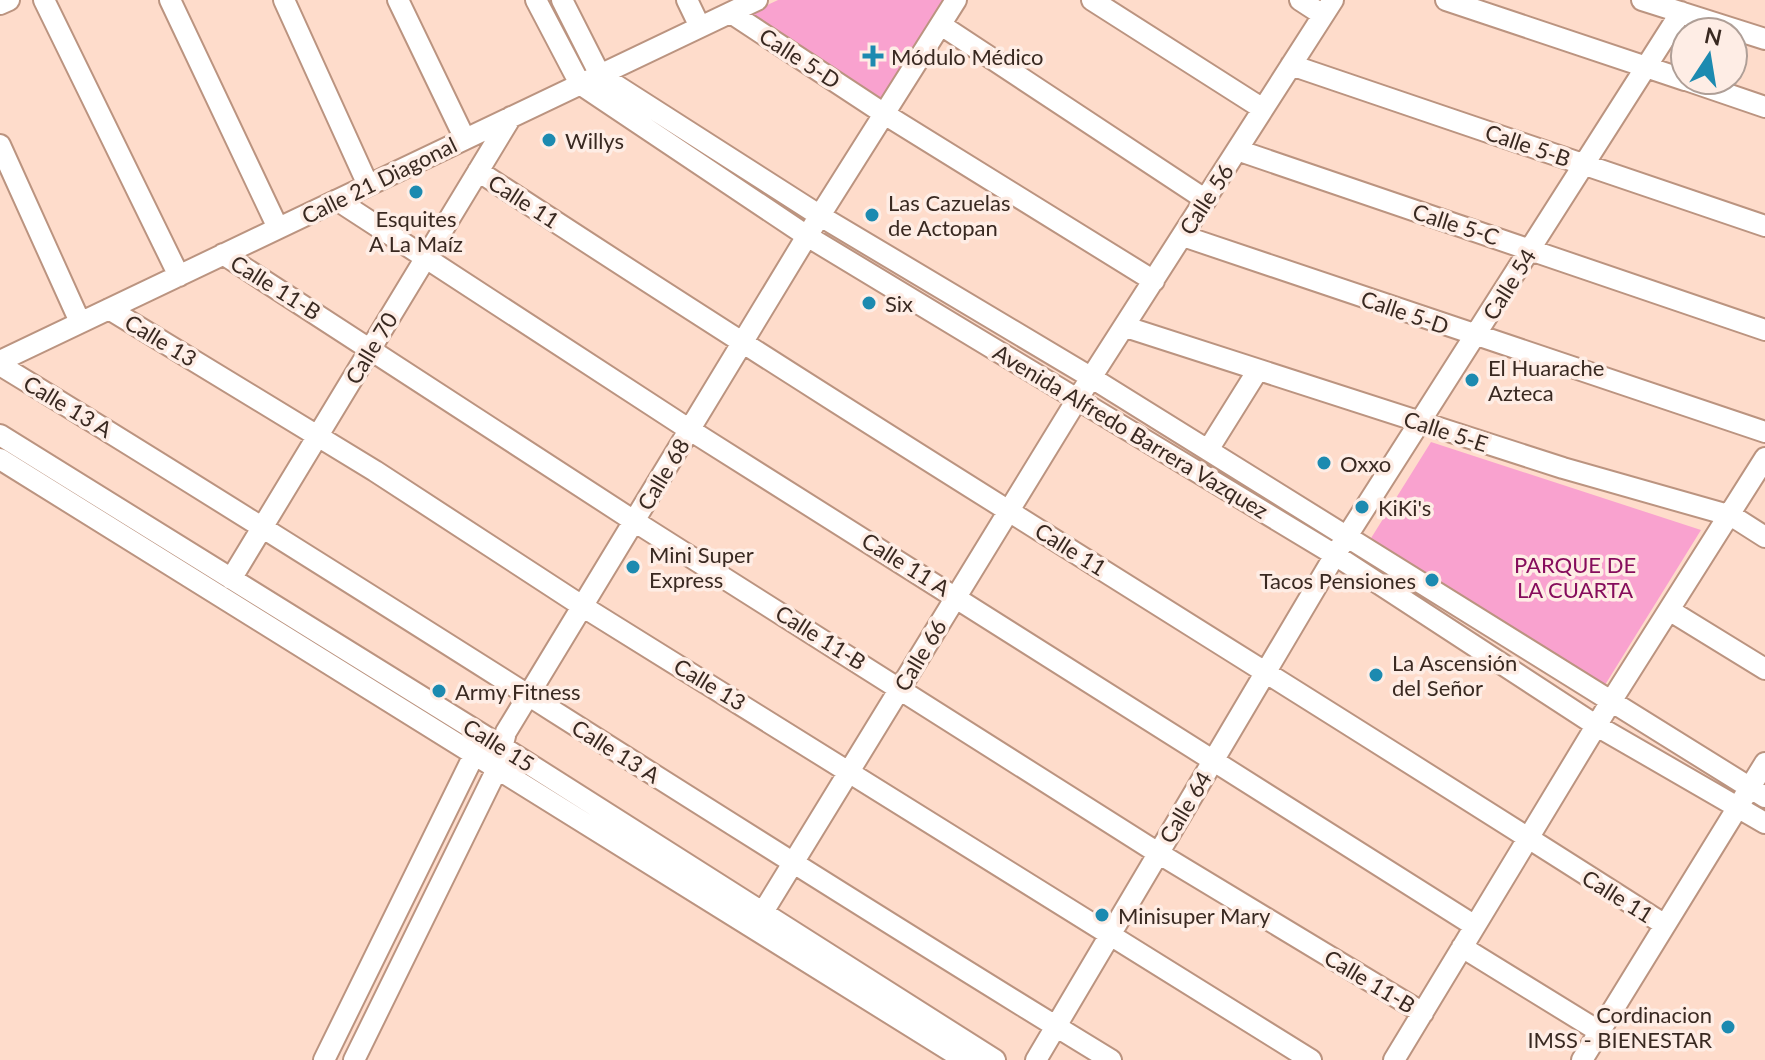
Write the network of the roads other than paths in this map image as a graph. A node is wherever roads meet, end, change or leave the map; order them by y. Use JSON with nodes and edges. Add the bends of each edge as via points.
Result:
{"nodes":[{"id":1,"x":9,"y":0,"type":"edge"},
{"id":2,"x":44,"y":0,"type":"edge"},
{"id":3,"x":170,"y":0,"type":"edge"},
{"id":4,"x":284,"y":0,"type":"edge"},
{"id":5,"x":398,"y":0,"type":"edge"},
{"id":6,"x":536,"y":0,"type":"edge"},
{"id":7,"x":562,"y":0,"type":"edge"},
{"id":8,"x":687,"y":0,"type":"edge"},
{"id":9,"x":757,"y":0,"type":"edge"},
{"id":10,"x":956,"y":0,"type":"edge"},
{"id":11,"x":1092,"y":0,"type":"edge"},
{"id":12,"x":1300,"y":0,"type":"edge"},
{"id":13,"x":1446,"y":0,"type":"edge"},
{"id":14,"x":1642,"y":0,"type":"edge"},
{"id":15,"x":0,"y":4,"type":"edge"},
{"id":16,"x":1328,"y":8,"type":"edge"},
{"id":17,"x":1681,"y":12,"type":"junction"},
{"id":18,"x":731,"y":13,"type":"junction"},
{"id":19,"x":941,"y":25,"type":"junction"},
{"id":20,"x":700,"y":27,"type":"junction"},
{"id":21,"x":1765,"y":39,"type":"edge"},
{"id":22,"x":1291,"y":65,"type":"junction"},
{"id":23,"x":1648,"y":67,"type":"junction"},
{"id":24,"x":1669,"y":74,"type":"edge"},
{"id":25,"x":600,"y":75,"type":"junction"},
{"id":26,"x":580,"y":84,"type":"junction"},
{"id":27,"x":1733,"y":96,"type":"edge"},
{"id":28,"x":1765,"y":107,"type":"edge"},
{"id":29,"x":1263,"y":109,"type":"junction"},
{"id":30,"x":886,"y":115,"type":"junction"},
{"id":31,"x":511,"y":117,"type":"junction"},
{"id":32,"x":465,"y":139,"type":"junction"},
{"id":33,"x":0,"y":145,"type":"edge"},
{"id":34,"x":1237,"y":150,"type":"junction"},
{"id":35,"x":1585,"y":164,"type":"junction"},
{"id":36,"x":478,"y":171,"type":"junction"},
{"id":37,"x":368,"y":185,"type":"junction"},
{"id":38,"x":337,"y":200,"type":"junction"},
{"id":39,"x":1206,"y":200,"type":"junction"},
{"id":40,"x":822,"y":217,"type":"junction"},
{"id":41,"x":1765,"y":226,"type":"edge"},
{"id":42,"x":278,"y":228,"type":"junction"},
{"id":43,"x":807,"y":236,"type":"junction"},
{"id":44,"x":1183,"y":236,"type":"junction"},
{"id":45,"x":1531,"y":249,"type":"junction"},
{"id":46,"x":223,"y":254,"type":"junction"},
{"id":47,"x":426,"y":256,"type":"junction"},
{"id":48,"x":179,"y":276,"type":"junction"},
{"id":49,"x":1154,"y":281,"type":"junction"},
{"id":50,"x":109,"y":309,"type":"junction"},
{"id":51,"x":80,"y":322,"type":"junction"},
{"id":52,"x":1126,"y":327,"type":"junction"},
{"id":53,"x":1765,"y":330,"type":"edge"},
{"id":54,"x":1475,"y":337,"type":"junction"},
{"id":55,"x":741,"y":344,"type":"junction"},
{"id":56,"x":371,"y":347,"type":"junction"},
{"id":57,"x":0,"y":363,"type":"edge"},
{"id":58,"x":1258,"y":370,"type":"junction"},
{"id":59,"x":1092,"y":378,"type":"junction"},
{"id":60,"x":1078,"y":398,"type":"junction"},
{"id":61,"x":1420,"y":422,"type":"junction"},
{"id":62,"x":690,"y":430,"type":"junction"},
{"id":63,"x":1765,"y":432,"type":"edge"},
{"id":64,"x":0,"y":435,"type":"edge"},
{"id":65,"x":317,"y":436,"type":"junction"},
{"id":66,"x":1208,"y":450,"type":"junction"},
{"id":67,"x":1765,"y":458,"type":"edge"},
{"id":68,"x":0,"y":459,"type":"edge"},
{"id":69,"x":1009,"y":509,"type":"junction"},
{"id":70,"x":1732,"y":516,"type":"junction"},
{"id":71,"x":634,"y":521,"type":"junction"},
{"id":72,"x":262,"y":525,"type":"junction"},
{"id":73,"x":1348,"y":537,"type":"junction"},
{"id":74,"x":1765,"y":537,"type":"edge"},
{"id":75,"x":1335,"y":555,"type":"junction"},
{"id":76,"x":231,"y":579,"type":"junction"},
{"id":77,"x":957,"y":596,"type":"junction"},
{"id":78,"x":582,"y":606,"type":"junction"},
{"id":79,"x":1669,"y":610,"type":"junction"},
{"id":80,"x":1765,"y":669,"type":"edge"},
{"id":81,"x":1266,"y":672,"type":"junction"},
{"id":82,"x":901,"y":687,"type":"junction"},
{"id":83,"x":527,"y":697,"type":"junction"},
{"id":84,"x":1610,"y":703,"type":"junction"},
{"id":85,"x":1597,"y":726,"type":"junction"},
{"id":86,"x":500,"y":740,"type":"junction"},
{"id":87,"x":474,"y":755,"type":"junction"},
{"id":88,"x":1214,"y":759,"type":"junction"},
{"id":89,"x":1765,"y":763,"type":"edge"},
{"id":90,"x":497,"y":769,"type":"junction"},
{"id":91,"x":850,"y":770,"type":"junction"},
{"id":92,"x":1757,"y":792,"type":"edge"},
{"id":93,"x":1738,"y":807,"type":"junction"},
{"id":94,"x":1765,"y":823,"type":"edge"},
{"id":95,"x":1528,"y":838,"type":"junction"},
{"id":96,"x":1158,"y":853,"type":"junction"},
{"id":97,"x":794,"y":861,"type":"junction"},
{"id":98,"x":763,"y":912,"type":"junction"},
{"id":99,"x":1665,"y":925,"type":"junction"},
{"id":100,"x":1475,"y":926,"type":"junction"},
{"id":101,"x":1110,"y":934,"type":"junction"},
{"id":102,"x":1462,"y":947,"type":"junction"},
{"id":103,"x":349,"y":1008,"type":"junction"},
{"id":104,"x":1423,"y":1013,"type":"junction"},
{"id":105,"x":373,"y":1022,"type":"junction"},
{"id":106,"x":1056,"y":1026,"type":"junction"},
{"id":107,"x":1600,"y":1032,"type":"junction"},
{"id":108,"x":324,"y":1060,"type":"edge"},
{"id":109,"x":354,"y":1060,"type":"edge"},
{"id":110,"x":965,"y":1060,"type":"edge"},
{"id":111,"x":995,"y":1060,"type":"edge"},
{"id":112,"x":1036,"y":1060,"type":"edge"},
{"id":113,"x":1111,"y":1060,"type":"edge"},
{"id":114,"x":1311,"y":1060,"type":"edge"},
{"id":115,"x":1394,"y":1060,"type":"edge"},
{"id":116,"x":1582,"y":1060,"type":"edge"}],
"edges":[{"from":1,"to":15,"type":"street"},
{"from":2,"to":48,"type":"street"},
{"from":3,"to":42,"type":"street"},
{"from":4,"to":37,"type":"street"},
{"from":5,"to":32,"type":"street"},
{"from":6,"to":26,"type":"street","name":"Avenida Alfredo Barrera Vazquez"},
{"from":7,"to":25,"type":"street"},
{"from":8,"to":20,"type":"street"},
{"from":9,"to":18,"type":"street","name":"Calle 21 Diagonal"},
{"from":10,"to":19,"type":"street","name":"Calle 68"},
{"from":11,"to":29,"type":"street"},
{"from":12,"to":16,"type":"street"},
{"from":13,"to":23,"type":"street"},
{"from":14,"to":17,"type":"street"},
{"from":16,"to":22,"type":"street","name":"Calle 56"},
{"from":17,"to":21,"type":"street"},
{"from":17,"to":23,"type":"street","name":"Calle 54"},
{"from":18,"to":20,"type":"street","name":"Calle 21 Diagonal"},
{"from":18,"to":30,"type":"street","name":"Calle 5-D"},
{"from":19,"to":30,"type":"street","name":"Calle 68"},
{"from":19,"to":39,"type":"street"},
{"from":20,"to":25,"type":"street","name":"Calle 21 Diagonal"},
{"from":22,"to":29,"type":"street","name":"Calle 56"},
{"from":22,"to":35,"type":"street","name":"Calle 5-B"},
{"from":23,"to":24,"type":"street"},
{"from":23,"to":35,"type":"street","name":"Calle 54"},
{"from":25,"to":26,"type":"street","name":"Calle 21 Diagonal"},
{"from":25,"to":40,"type":"street","name":"Avenida Alfredo Barrera Vazquez"},
{"from":26,"to":31,"type":"street","name":"Calle 21 Diagonal"},
{"from":26,"to":43,"type":"street","name":"Avenida Alfredo Barrera Vazquez"},
{"from":27,"to":28,"type":"street"},
{"from":29,"to":34,"type":"street","name":"Calle 56"},
{"from":30,"to":40,"type":"street","name":"Calle 68"},
{"from":30,"to":49,"type":"street","name":"Calle 5-D"},
{"from":31,"to":32,"type":"street","name":"Calle 21 Diagonal"},
{"from":31,"to":36,"type":"street","name":"Calle 70"},
{"from":32,"to":37,"type":"street","name":"Calle 21 Diagonal"},
{"from":33,"to":51,"type":"street"},
{"from":34,"to":39,"type":"street","name":"Calle 56"},
{"from":34,"to":45,"type":"street","name":"Calle 5-C"},
{"from":35,"to":41,"type":"street","name":"Calle 5-B"},
{"from":35,"to":45,"type":"street","name":"Calle 54"},
{"from":36,"to":47,"type":"street","name":"Calle 70"},
{"from":36,"to":55,"type":"street","name":"Calle 11"},
{"from":37,"to":38,"type":"street","name":"Calle 21 Diagonal"},
{"from":38,"to":42,"type":"street","name":"Calle 21 Diagonal"},
{"from":38,"to":47,"type":"street","name":"Calle 11 A"},
{"from":39,"to":44,"type":"street","name":"Calle 56"},
{"from":40,"to":43,"type":"street","name":"Calle 68"},
{"from":40,"to":59,"type":"street","name":"Avenida Alfredo Barrera Vazquez"},
{"from":42,"to":46,"type":"street","name":"Calle 21 Diagonal"},
{"from":43,"to":55,"type":"street","name":"Calle 68"},
{"from":43,"to":60,"type":"street","name":"Avenida Alfredo Barrera Vazquez"},
{"from":44,"to":49,"type":"street","name":"Calle 56"},
{"from":44,"to":54,"type":"street","name":"Calle 5-D"},
{"from":45,"to":53,"type":"street","name":"Calle 5-C"},
{"from":45,"to":54,"type":"street","name":"Calle 54"},
{"from":46,"to":48,"type":"street","name":"Calle 21 Diagonal"},
{"from":46,"to":56,"type":"street","name":"Calle 11-B"},
{"from":47,"to":56,"type":"street","name":"Calle 70"},
{"from":47,"to":62,"type":"street","name":"Calle 11 A"},
{"from":48,"to":50,"type":"street","name":"Calle 21 Diagonal"},
{"from":49,"to":52,"type":"street","name":"Calle 56"},
{"from":50,"to":51,"type":"street","name":"Calle 21 Diagonal"},
{"from":50,"to":65,"type":"street","name":"Calle 13"},
{"from":51,"to":57,"type":"street","name":"Calle 21 Diagonal"},
{"from":52,"to":58,"type":"street","name":"Calle 5-E"},
{"from":52,"to":59,"type":"street","name":"Calle 56"},
{"from":54,"to":61,"type":"street","name":"Calle 54"},
{"from":54,"to":63,"type":"street","name":"Calle 5-D"},
{"from":55,"to":62,"type":"street","name":"Calle 68"},
{"from":55,"to":69,"type":"street","name":"Calle 11"},
{"from":56,"to":65,"type":"street","name":"Calle 70"},
{"from":56,"to":71,"type":"street","name":"Calle 11-B"},
{"from":57,"to":72,"type":"street","name":"Calle 13 A"},
{"from":58,"to":61,"type":"street","name":"Calle 5-E"},
{"from":58,"to":66,"type":"street"},
{"from":59,"to":60,"type":"street","name":"Calle 56"},
{"from":59,"to":66,"type":"street","name":"Avenida Alfredo Barrera Vazquez"},
{"from":60,"to":69,"type":"street","name":"Calle 66"},
{"from":60,"to":75,"type":"street","name":"Avenida Alfredo Barrera Vazquez"},
{"from":61,"to":70,"type":"street","name":"Calle 5-E"},
{"from":61,"to":73,"type":"street","name":"Calle 54"},
{"from":62,"to":71,"type":"street","name":"Calle 68"},
{"from":62,"to":77,"type":"street","name":"Calle 11 A"},
{"from":64,"to":76,"type":"street","name":"Calle 15"},
{"from":65,"to":72,"type":"street","name":"Calle 70"},
{"from":65,"to":78,"type":"street","name":"Calle 13"},
{"from":66,"to":73,"type":"street","name":"Avenida Alfredo Barrera Vazquez"},
{"from":67,"to":70,"type":"street"},
{"from":68,"to":87,"type":"street","name":"Calle 15"},
{"from":69,"to":77,"type":"street","name":"Calle 66"},
{"from":69,"to":81,"type":"street","name":"Calle 11"},
{"from":70,"to":74,"type":"street","name":"Calle 5-E"},
{"from":70,"to":79,"type":"street"},
{"from":71,"to":78,"type":"street","name":"Calle 68"},
{"from":71,"to":82,"type":"street","name":"Calle 11-B"},
{"from":72,"to":76,"type":"street","name":"Calle 70"},
{"from":72,"to":83,"type":"street","name":"Calle 13 A"},
{"from":73,"to":75,"type":"street","name":"Calle 54"},
{"from":73,"to":84,"type":"street","name":"Avenida Alfredo Barrera Vazquez"},
{"from":75,"to":81,"type":"street","name":"Calle 64"},
{"from":75,"to":85,"type":"street","name":"Avenida Alfredo Barrera Vazquez"},
{"from":76,"to":86,"type":"street","name":"Calle 15"},
{"from":77,"to":82,"type":"street","name":"Calle 66"},
{"from":77,"to":88,"type":"street","name":"Calle 11 A"},
{"from":78,"to":83,"type":"street","name":"Calle 68"},
{"from":78,"to":91,"type":"street","name":"Calle 13"},
{"from":79,"to":80,"type":"street"},
{"from":79,"to":84,"type":"street"},
{"from":81,"to":88,"type":"street","name":"Calle 64"},
{"from":81,"to":95,"type":"street","name":"Calle 11"},
{"from":82,"to":91,"type":"street","name":"Calle 66"},
{"from":82,"to":96,"type":"street","name":"Calle 11-B"},
{"from":83,"to":86,"type":"street","name":"Calle 68"},
{"from":83,"to":97,"type":"street","name":"Calle 13 A"},
{"from":84,"to":85,"type":"street"},
{"from":84,"to":92,"type":"street","name":"Avenida Alfredo Barrera Vazquez"},
{"from":85,"to":93,"type":"street","name":"Avenida Alfredo Barrera Vazquez"},
{"from":85,"to":95,"type":"street"},
{"from":86,"to":87,"type":"street"},
{"from":86,"to":90,"type":"street"},
{"from":86,"to":98,"type":"street","name":"Calle 15"},
{"from":87,"to":90,"type":"street","name":"Calle 15"},
{"from":87,"to":103,"type":"street"},
{"from":88,"to":96,"type":"street","name":"Calle 64"},
{"from":88,"to":100,"type":"street","name":"Calle 11 A"},
{"from":89,"to":92,"type":"street"},
{"from":90,"to":105,"type":"street"},
{"from":90,"to":110,"type":"street","name":"Calle 15"},
{"from":91,"to":97,"type":"street","name":"Calle 66"},
{"from":91,"to":101,"type":"street","name":"Calle 13"},
{"from":92,"to":93,"type":"street"},
{"from":93,"to":94,"type":"street","name":"Avenida Alfredo Barrera Vazquez"},
{"from":93,"to":99,"type":"street"},
{"from":95,"to":99,"type":"street","name":"Calle 11"},
{"from":95,"to":100,"type":"street"},
{"from":96,"to":101,"type":"street","name":"Calle 64"},
{"from":96,"to":104,"type":"street","name":"Calle 11-B"},
{"from":97,"to":98,"type":"street","name":"Calle 66"},
{"from":97,"to":106,"type":"street","name":"Calle 13 A"},
{"from":98,"to":111,"type":"street","name":"Calle 15"},
{"from":99,"to":107,"type":"street"},
{"from":100,"to":102,"type":"street"},
{"from":101,"to":106,"type":"street","name":"Calle 64"},
{"from":101,"to":114,"type":"street","name":"Calle 13"},
{"from":102,"to":104,"type":"street"},
{"from":102,"to":107,"type":"street"},
{"from":103,"to":105,"type":"street"},
{"from":103,"to":108,"type":"street"},
{"from":104,"to":115,"type":"street"},
{"from":105,"to":109,"type":"street"},
{"from":106,"to":112,"type":"street","name":"Calle 64"},
{"from":106,"to":113,"type":"street","name":"Calle 13 A"},
{"from":107,"to":116,"type":"street"}]}
